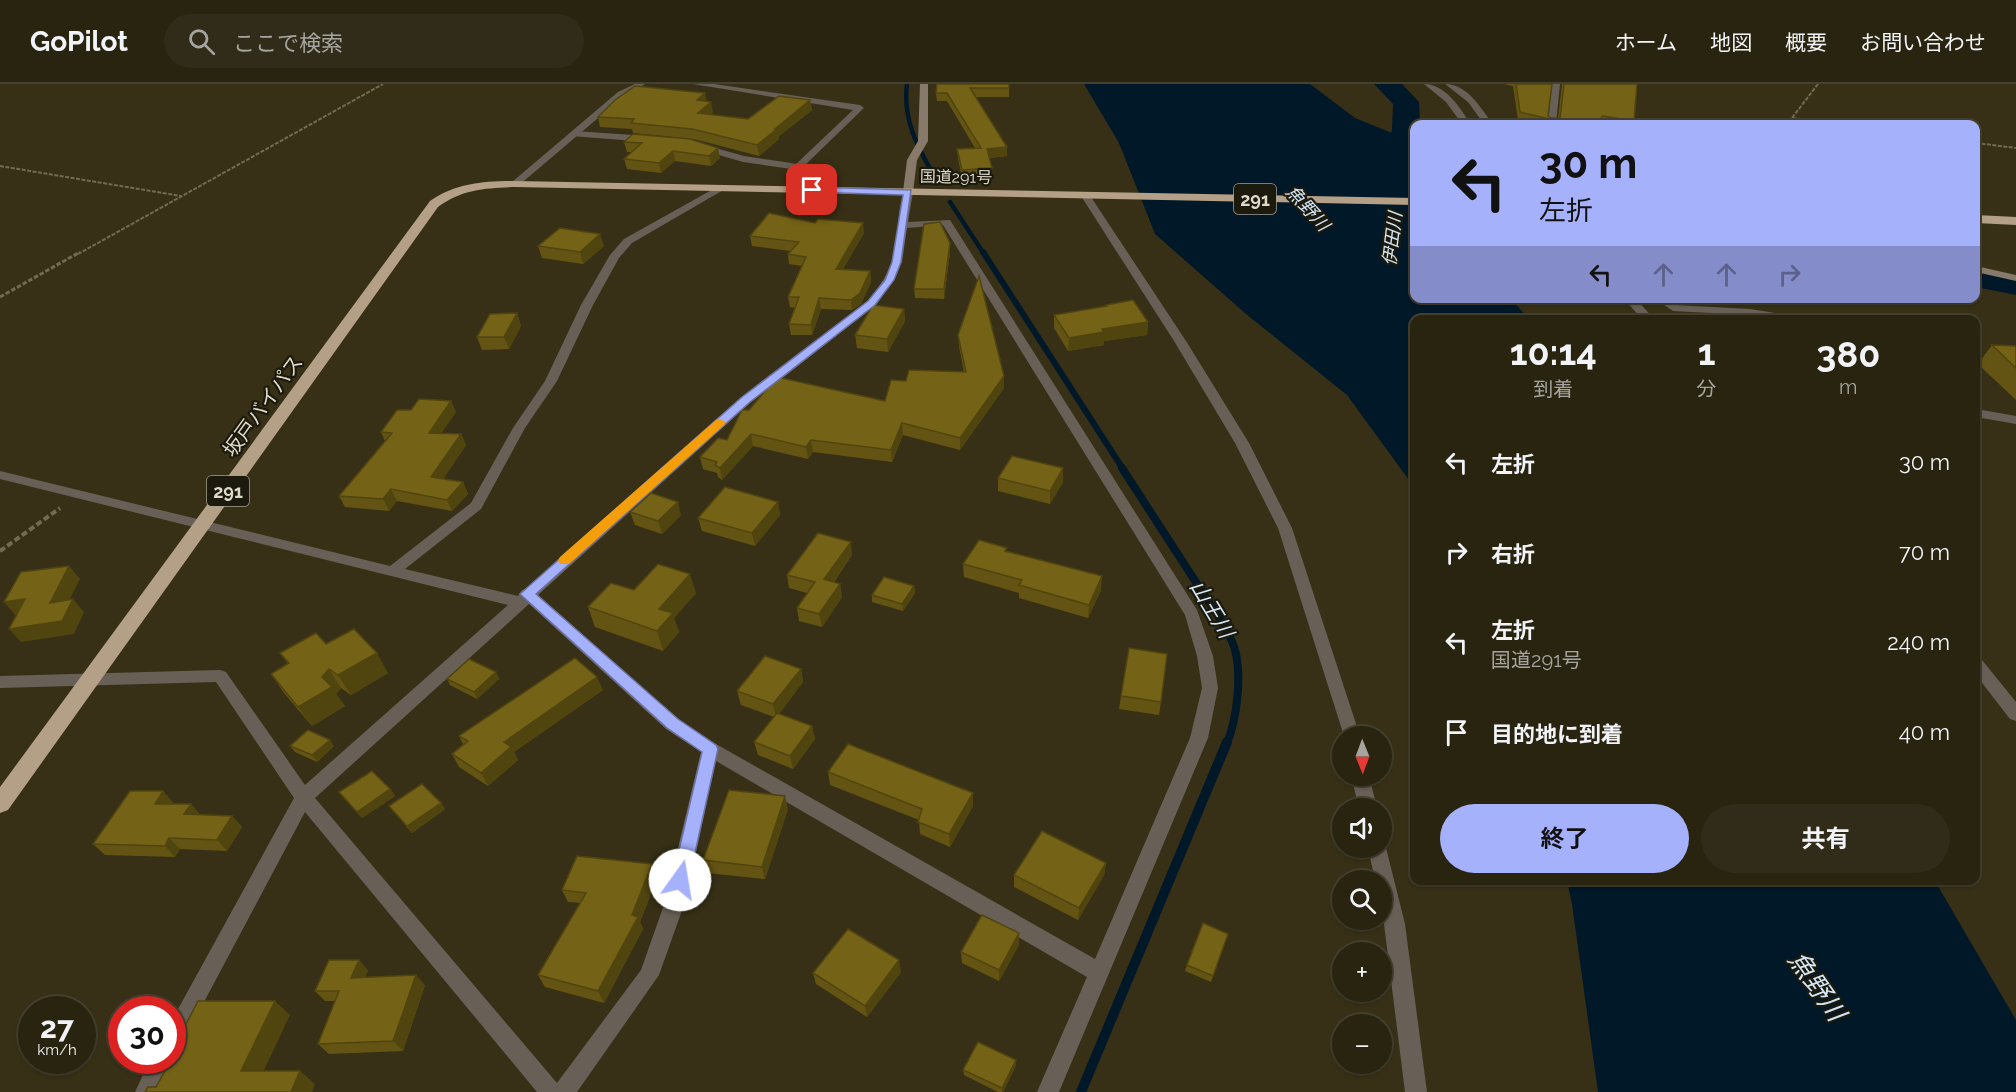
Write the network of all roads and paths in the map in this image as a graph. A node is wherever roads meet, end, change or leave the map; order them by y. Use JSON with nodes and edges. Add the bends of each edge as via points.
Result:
{"nodes":[{"id":1,"x":383,"y":84,"type":"edge"},
{"id":2,"x":641,"y":84,"type":"edge"},
{"id":3,"x":697,"y":84,"type":"edge"},
{"id":4,"x":924,"y":84,"type":"edge"},
{"id":5,"x":1428,"y":84,"type":"edge"},
{"id":6,"x":1449,"y":84,"type":"edge"},
{"id":7,"x":1556,"y":84,"type":"edge"},
{"id":8,"x":1818,"y":84,"type":"edge"},
{"id":9,"x":1463,"y":120,"type":"edge"},
{"id":10,"x":1486,"y":120,"type":"edge"},
{"id":11,"x":1552,"y":120,"type":"edge"},
{"id":12,"x":1808,"y":120,"type":"edge"},
{"id":13,"x":574,"y":134,"type":"junction"},
{"id":14,"x":661,"y":140,"type":"edge"},
{"id":15,"x":1980,"y":143,"type":"edge"},
{"id":16,"x":693,"y":144,"type":"edge"},
{"id":17,"x":2016,"y":148,"type":"edge"},
{"id":18,"x":0,"y":166,"type":"edge"},
{"id":19,"x":798,"y":166,"type":"junction"},
{"id":20,"x":516,"y":183,"type":"junction"},
{"id":21,"x":462,"y":187,"type":"joint"},
{"id":22,"x":720,"y":189,"type":"junction"},
{"id":23,"x":789,"y":189,"type":"junction"},
{"id":24,"x":908,"y":192,"type":"junction"},
{"id":25,"x":182,"y":196,"type":"junction"},
{"id":26,"x":1091,"y":196,"type":"junction"},
{"id":27,"x":1410,"y":202,"type":"edge"},
{"id":28,"x":1980,"y":219,"type":"edge"},
{"id":29,"x":2016,"y":221,"type":"edge"},
{"id":30,"x":902,"y":226,"type":"junction"},
{"id":31,"x":1980,"y":270,"type":"edge"},
{"id":32,"x":2016,"y":278,"type":"edge"},
{"id":33,"x":0,"y":297,"type":"edge"},
{"id":34,"x":1633,"y":303,"type":"edge"},
{"id":35,"x":1666,"y":303,"type":"edge"},
{"id":36,"x":1673,"y":308,"type":"junction"},
{"id":37,"x":1645,"y":315,"type":"edge"},
{"id":38,"x":1681,"y":315,"type":"edge"},
{"id":39,"x":1769,"y":315,"type":"edge"},
{"id":40,"x":1980,"y":414,"type":"edge"},
{"id":41,"x":2016,"y":420,"type":"edge"},
{"id":42,"x":0,"y":475,"type":"edge"},
{"id":43,"x":79,"y":494,"type":"junction"},
{"id":44,"x":203,"y":525,"type":"junction"},
{"id":45,"x":0,"y":551,"type":"edge"},
{"id":46,"x":393,"y":571,"type":"junction"},
{"id":47,"x":523,"y":598,"type":"junction"},
{"id":48,"x":1980,"y":669,"type":"edge"},
{"id":49,"x":90,"y":680,"type":"junction"},
{"id":50,"x":0,"y":682,"type":"edge"},
{"id":51,"x":2016,"y":714,"type":"edge"},
{"id":52,"x":1349,"y":726,"type":"edge"},
{"id":53,"x":710,"y":749,"type":"junction"},
{"id":54,"x":303,"y":797,"type":"junction"},
{"id":55,"x":0,"y":804,"type":"edge"},
{"id":56,"x":1379,"y":858,"type":"edge"},
{"id":57,"x":1098,"y":972,"type":"junction"},
{"id":58,"x":186,"y":1016,"type":"edge"},
{"id":59,"x":155,"y":1074,"type":"edge"},
{"id":60,"x":146,"y":1092,"type":"edge"},
{"id":61,"x":551,"y":1092,"type":"edge"},
{"id":62,"x":564,"y":1092,"type":"edge"},
{"id":63,"x":1048,"y":1092,"type":"edge"},
{"id":64,"x":1416,"y":1092,"type":"edge"}],
"edges":[{"from":1,"to":25,"type":"path"},
{"from":2,"to":13,"type":"street","via":[[621,94]]},
{"from":3,"to":19,"type":"street","via":[[860,108]]},
{"from":4,"to":24,"type":"main road","via":[[923,141],[912,160]]},
{"from":5,"to":9,"type":"street","via":[[1449,100]]},
{"from":6,"to":10,"type":"street","via":[[1471,100]]},
{"from":7,"to":11,"type":"street"},
{"from":8,"to":12,"type":"path","via":[[1792,118]]},
{"from":13,"to":14,"type":"street"},
{"from":13,"to":20,"type":"street"},
{"from":15,"to":17,"type":"path"},
{"from":16,"to":19,"type":"street","via":[[743,159]]},
{"from":18,"to":25,"type":"path"},
{"from":19,"to":23,"type":"street"},
{"from":20,"to":21,"type":"highway","name":"国道291号","number":"291"},
{"from":20,"to":22,"type":"highway","name":"国道291号","number":"291"},
{"from":21,"to":44,"type":"highway","name":"坂戸バイパス","number":"291","via":[[434,204]]},
{"from":22,"to":23,"type":"highway","name":"国道291号","number":"291"},
{"from":22,"to":46,"type":"street","via":[[628,241],[614,257],[551,381],[519,428],[476,506]]},
{"from":23,"to":24,"type":"highway","name":"国道291号","number":"291"},
{"from":24,"to":26,"type":"highway","name":"国道291号","number":"291"},
{"from":24,"to":30,"type":"street"},
{"from":25,"to":33,"type":"path"},
{"from":26,"to":27,"type":"highway","name":"国道291号","number":"291"},
{"from":26,"to":52,"type":"street","via":[[1242,443],[1285,528]]},
{"from":28,"to":29,"type":"highway"},
{"from":30,"to":47,"type":"street","via":[[897,262],[872,303],[746,400]]},
{"from":30,"to":57,"type":"street","via":[[946,222],[1192,614],[1205,656],[1210,688],[1200,738]]},
{"from":31,"to":32,"type":"main road"},
{"from":34,"to":37,"type":"street"},
{"from":35,"to":36,"type":"street"},
{"from":36,"to":38,"type":"street"},
{"from":36,"to":39,"type":"street"},
{"from":40,"to":41,"type":"street"},
{"from":42,"to":43,"type":"street"},
{"from":43,"to":44,"type":"street"},
{"from":43,"to":45,"type":"path"},
{"from":44,"to":46,"type":"street"},
{"from":44,"to":49,"type":"highway","name":"坂戸バイパス","number":"291"},
{"from":46,"to":47,"type":"street"},
{"from":47,"to":53,"type":"street","via":[[672,724]]},
{"from":47,"to":54,"type":"street"},
{"from":48,"to":51,"type":"street"},
{"from":49,"to":50,"type":"street"},
{"from":49,"to":54,"type":"street","via":[[220,676]]},
{"from":49,"to":55,"type":"highway","name":"坂戸バイパス","number":"291"},
{"from":53,"to":57,"type":"street"},
{"from":53,"to":62,"type":"street","via":[[675,902],[649,975]]},
{"from":54,"to":58,"type":"street"},
{"from":54,"to":61,"type":"street"},
{"from":56,"to":64,"type":"street","via":[[1395,924]]},
{"from":57,"to":63,"type":"street"},
{"from":59,"to":60,"type":"street"}]}
